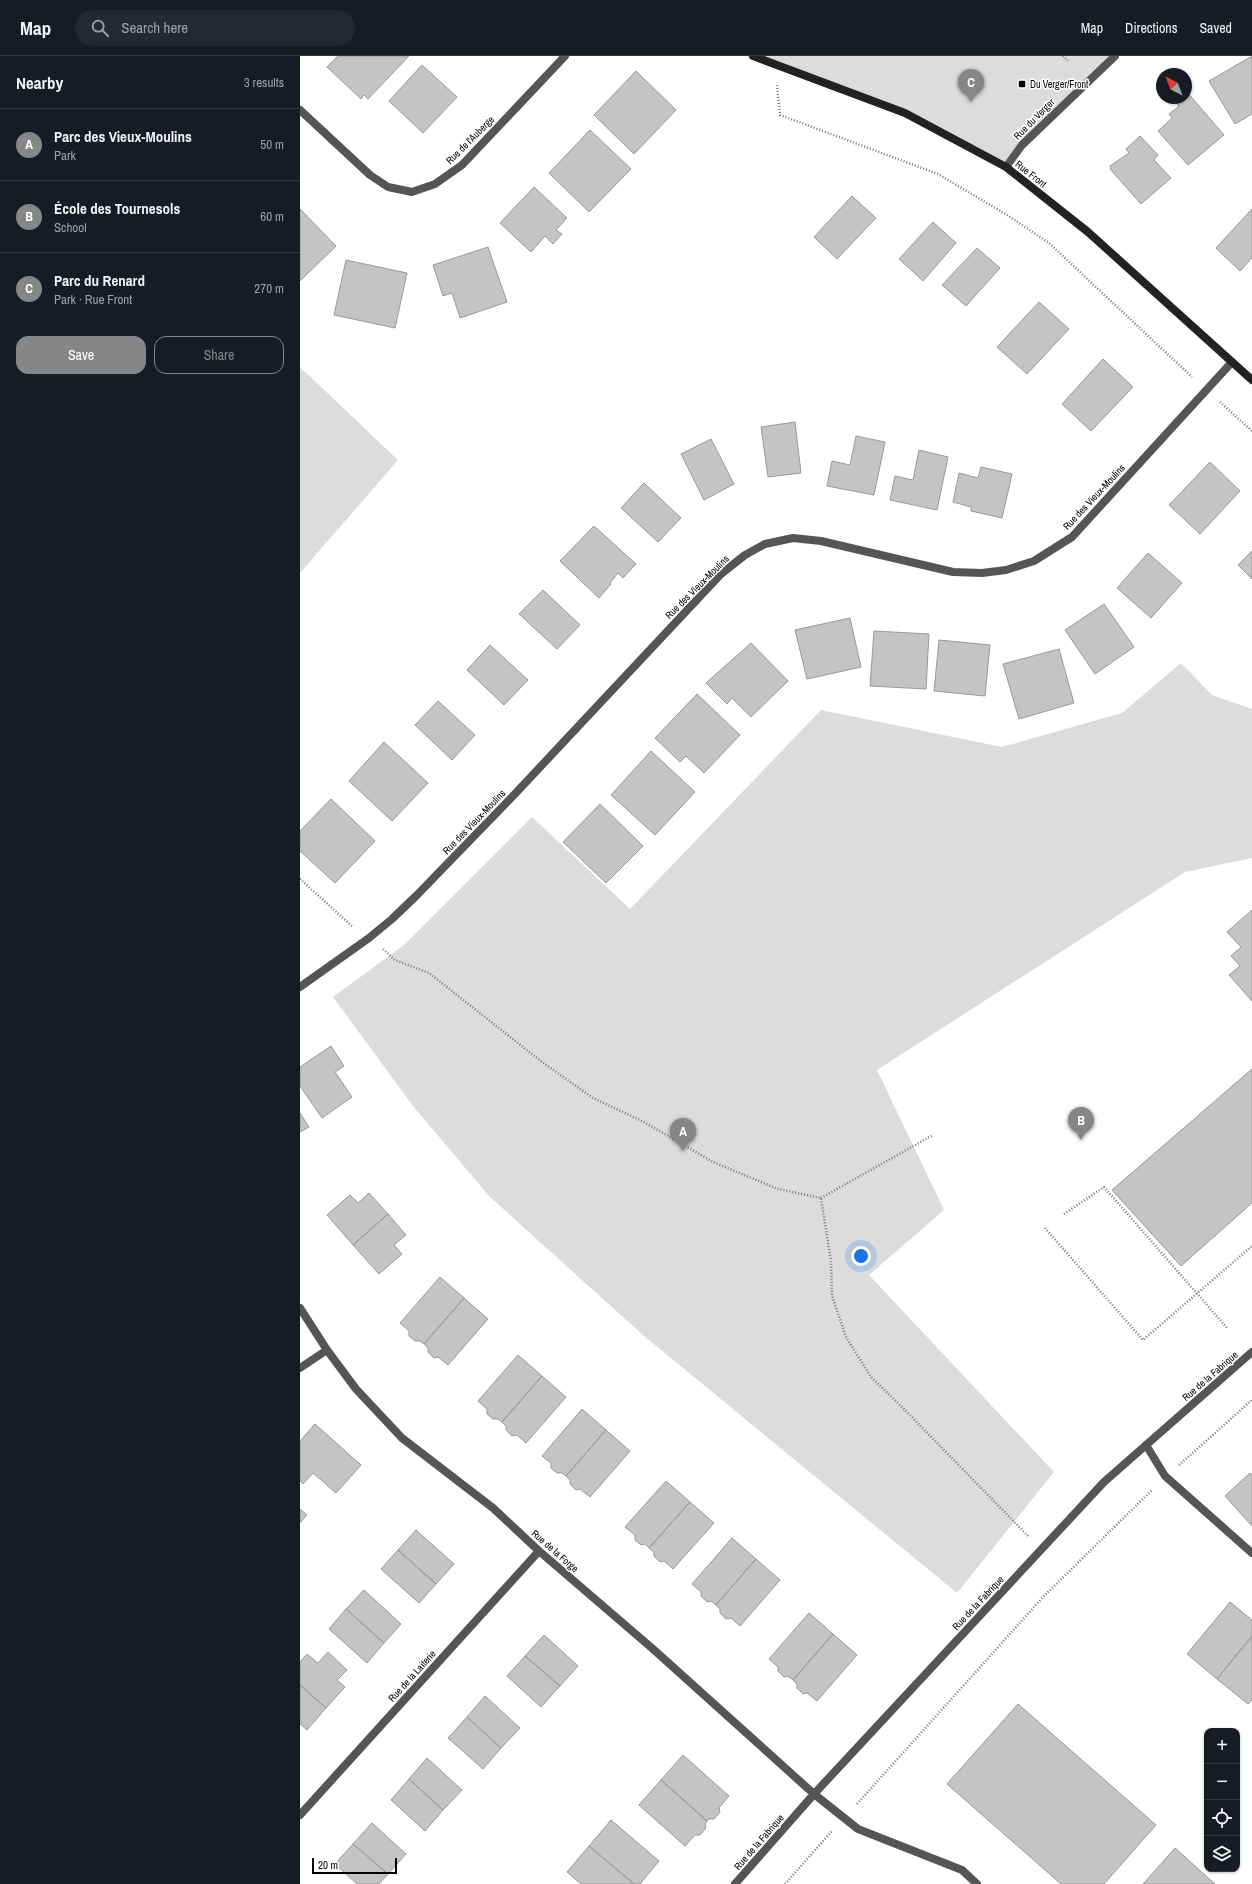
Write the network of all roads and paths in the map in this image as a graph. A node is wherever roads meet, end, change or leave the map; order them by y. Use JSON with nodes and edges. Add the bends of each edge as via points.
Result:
{"nodes":[{"id":1,"x":565,"y":56,"type":"edge"},
{"id":2,"x":753,"y":56,"type":"edge"},
{"id":3,"x":1063,"y":56,"type":"edge"},
{"id":4,"x":1115,"y":56,"type":"edge"},
{"id":5,"x":1069,"y":62,"type":"dead end"},
{"id":6,"x":775,"y":64,"type":"junction"},
{"id":7,"x":300,"y":110,"type":"edge"},
{"id":8,"x":1006,"y":167,"type":"junction"},
{"id":9,"x":1232,"y":362,"type":"junction"},
{"id":10,"x":1252,"y":380,"type":"edge"},
{"id":11,"x":1206,"y":390,"type":"junction"},
{"id":12,"x":1252,"y":431,"type":"edge"},
{"id":13,"x":300,"y":879,"type":"edge"},
{"id":14,"x":369,"y":938,"type":"junction"},
{"id":15,"x":300,"y":987,"type":"edge"},
{"id":16,"x":933,"y":1135,"type":"dead end"},
{"id":17,"x":821,"y":1198,"type":"junction"},
{"id":18,"x":1064,"y":1214,"type":"dead end"},
{"id":19,"x":1045,"y":1228,"type":"dead end"},
{"id":20,"x":1252,"y":1246,"type":"edge"},
{"id":21,"x":1198,"y":1294,"type":"junction"},
{"id":22,"x":300,"y":1308,"type":"edge"},
{"id":23,"x":1228,"y":1329,"type":"dead end"},
{"id":24,"x":327,"y":1350,"type":"junction"},
{"id":25,"x":1252,"y":1352,"type":"edge"},
{"id":26,"x":300,"y":1368,"type":"edge"},
{"id":27,"x":1252,"y":1400,"type":"edge"},
{"id":28,"x":1146,"y":1445,"type":"junction"},
{"id":29,"x":1166,"y":1476,"type":"junction"},
{"id":30,"x":1041,"y":1549,"type":"junction"},
{"id":31,"x":539,"y":1551,"type":"junction"},
{"id":32,"x":1252,"y":1554,"type":"edge"},
{"id":33,"x":814,"y":1794,"type":"junction"},
{"id":34,"x":300,"y":1815,"type":"edge"},
{"id":35,"x":844,"y":1818,"type":"junction"},
{"id":36,"x":735,"y":1884,"type":"edge"},
{"id":37,"x":785,"y":1884,"type":"edge"},
{"id":38,"x":977,"y":1884,"type":"edge"}],
"edges":[{"from":1,"to":7,"type":"street","name":"Rue de l'Auberge","via":[[462,165],[435,184],[412,192],[388,187],[370,175]]},
{"from":2,"to":6,"type":"street","name":"Rue Front"},
{"from":3,"to":5,"type":"path"},
{"from":4,"to":8,"type":"street","name":"Rue du Verger","via":[[1022,145]]},
{"from":6,"to":8,"type":"street","name":"Rue Front","via":[[905,113]]},
{"from":6,"to":11,"type":"path","via":[[780,115],[938,174],[1007,215],[1049,243]]},
{"from":8,"to":9,"type":"street","name":"Rue Front","via":[[1088,232]]},
{"from":9,"to":10,"type":"street","name":"Rue Front"},
{"from":9,"to":11,"type":"street","name":"Rue des Vieux-Moulins"},
{"from":11,"to":12,"type":"path"},
{"from":11,"to":14,"type":"street","name":"Rue des Vieux-Moulins","via":[[1072,537],[1034,561],[1006,570],[982,573],[953,572],[821,541],[793,538],[765,544],[745,554],[721,574],[417,896]]},
{"from":13,"to":14,"type":"path"},
{"from":14,"to":15,"type":"street","name":"Rue des Vieux-Moulins"},
{"from":14,"to":17,"type":"path","via":[[395,960],[429,973],[536,1058],[593,1098],[644,1122],[713,1162],[778,1189]]},
{"from":16,"to":17,"type":"path"},
{"from":17,"to":30,"type":"path","via":[[832,1296],[846,1337],[871,1377]]},
{"from":18,"to":21,"type":"path","via":[[1104,1187]]},
{"from":19,"to":21,"type":"path","via":[[1143,1340]]},
{"from":20,"to":21,"type":"path"},
{"from":21,"to":23,"type":"path"},
{"from":22,"to":24,"type":"street","name":"Rue de la Forge"},
{"from":24,"to":26,"type":"street"},
{"from":24,"to":31,"type":"street","name":"Rue de la Forge","via":[[356,1389],[402,1438],[493,1508]]},
{"from":25,"to":28,"type":"street","name":"Rue de la Fabrique"},
{"from":27,"to":29,"type":"path"},
{"from":28,"to":29,"type":"street"},
{"from":28,"to":30,"type":"street","name":"Rue de la Fabrique","via":[[1104,1482]]},
{"from":29,"to":32,"type":"street"},
{"from":29,"to":35,"type":"path","via":[[1044,1596]]},
{"from":30,"to":33,"type":"street","name":"Rue de la Fabrique"},
{"from":31,"to":33,"type":"street","name":"Rue de la Forge","via":[[653,1649]]},
{"from":31,"to":34,"type":"street","name":"Rue de la Laiterie"},
{"from":33,"to":35,"type":"street","name":"Rue de la Forge"},
{"from":33,"to":36,"type":"street","name":"Rue de la Fabrique"},
{"from":35,"to":37,"type":"path"},
{"from":35,"to":38,"type":"street","name":"Rue de la Forge","via":[[858,1829],[962,1870]]}]}
